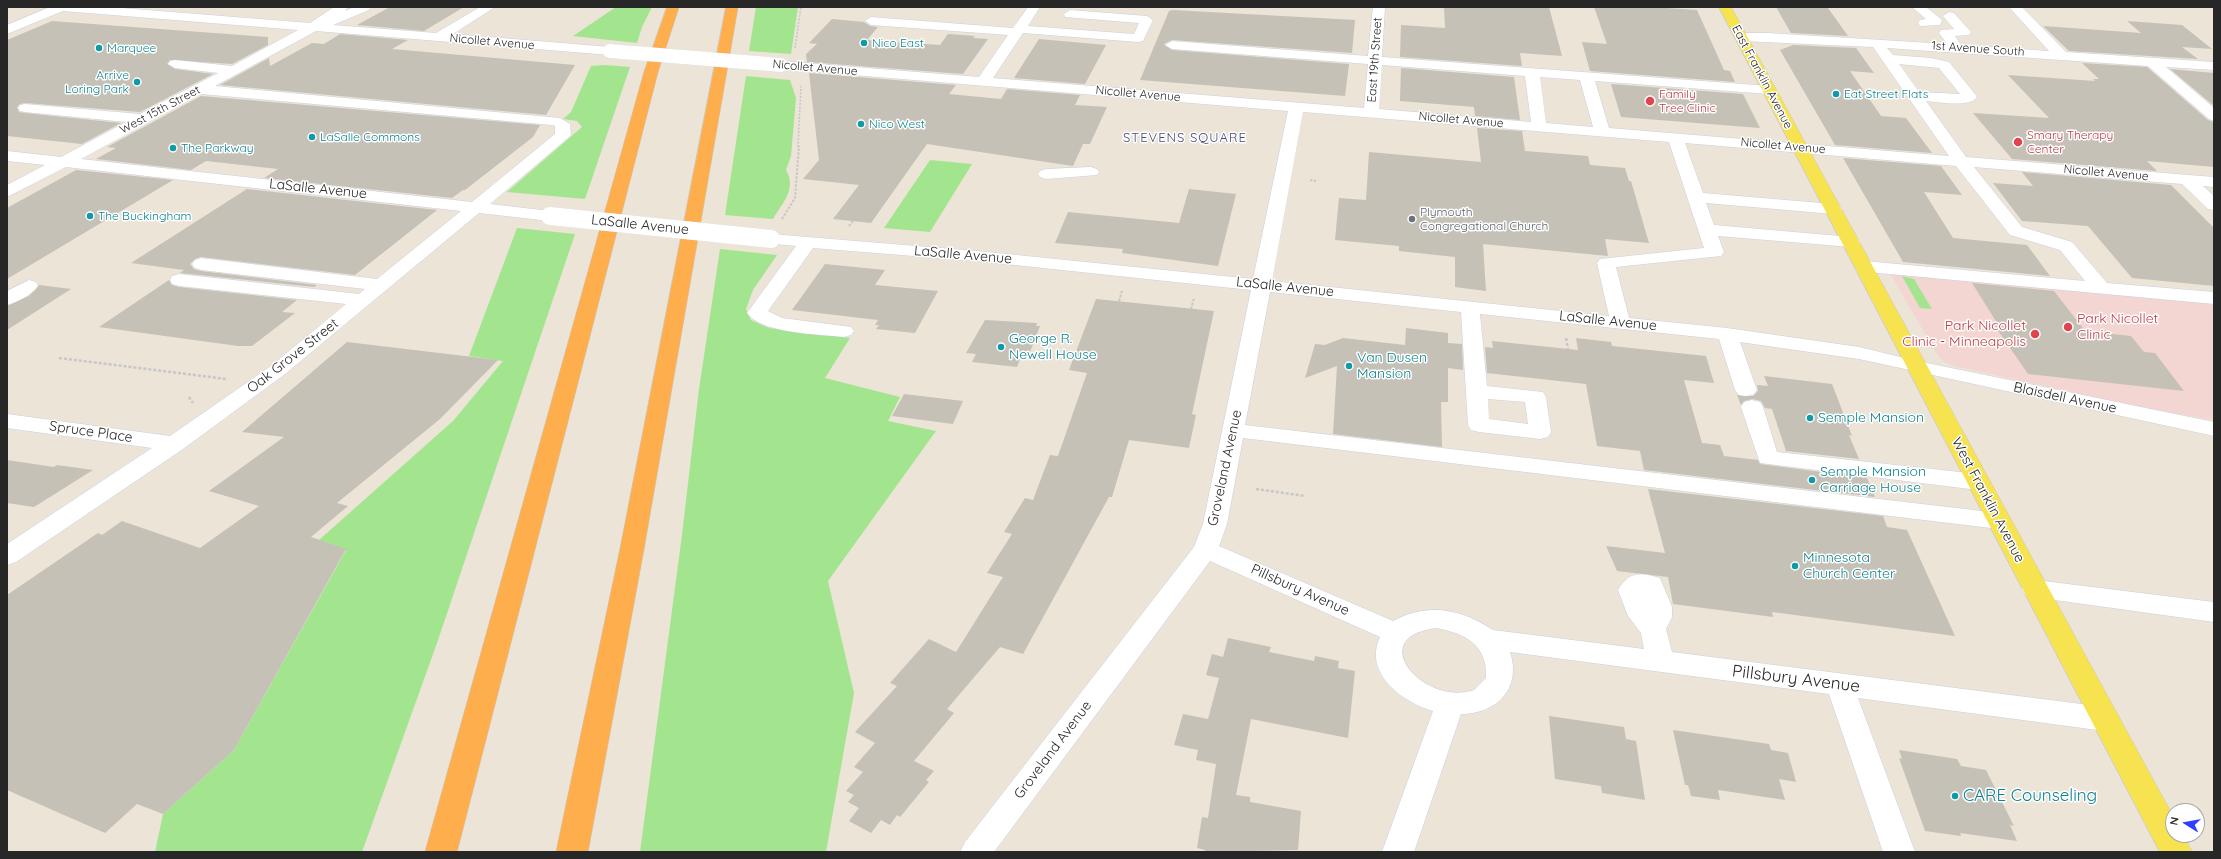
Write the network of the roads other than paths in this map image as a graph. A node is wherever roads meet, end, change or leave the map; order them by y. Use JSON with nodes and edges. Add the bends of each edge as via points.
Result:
{"nodes":[{"id":1,"x":61,"y":7,"type":"edge"},
{"id":2,"x":168,"y":7,"type":"edge"},
{"id":3,"x":342,"y":7,"type":"edge"},
{"id":4,"x":365,"y":7,"type":"edge"},
{"id":5,"x":489,"y":7,"type":"edge"},
{"id":6,"x":673,"y":7,"type":"edge"},
{"id":7,"x":732,"y":7,"type":"edge"},
{"id":8,"x":1031,"y":7,"type":"edge"},
{"id":9,"x":1379,"y":7,"type":"edge"},
{"id":10,"x":1725,"y":7,"type":"edge"},
{"id":11,"x":1918,"y":7,"type":"edge"},
{"id":12,"x":2015,"y":7,"type":"edge"},
{"id":13,"x":254,"y":10,"type":"dead end"},
{"id":14,"x":152,"y":14,"type":"junction"},
{"id":15,"x":1070,"y":14,"type":"dead end"},
{"id":16,"x":1949,"y":16,"type":"dead end"},
{"id":17,"x":231,"y":21,"type":"junction"},
{"id":18,"x":1925,"y":24,"type":"dead end"},
{"id":19,"x":873,"y":27,"type":"dead end"},
{"id":20,"x":312,"y":28,"type":"junction"},
{"id":21,"x":7,"y":30,"type":"edge"},
{"id":22,"x":1018,"y":30,"type":"junction"},
{"id":23,"x":439,"y":38,"type":"junction"},
{"id":24,"x":1742,"y":38,"type":"junction"},
{"id":25,"x":1877,"y":42,"type":"junction"},
{"id":26,"x":1172,"y":45,"type":"dead end"},
{"id":27,"x":1957,"y":48,"type":"junction"},
{"id":28,"x":2061,"y":55,"type":"junction"},
{"id":29,"x":1890,"y":59,"type":"junction"},
{"id":30,"x":1375,"y":61,"type":"junction"},
{"id":31,"x":2151,"y":61,"type":"junction"},
{"id":32,"x":175,"y":64,"type":"dead end"},
{"id":33,"x":2214,"y":66,"type":"edge"},
{"id":34,"x":234,"y":70,"type":"junction"},
{"id":35,"x":1532,"y":72,"type":"junction"},
{"id":36,"x":1586,"y":76,"type":"junction"},
{"id":37,"x":983,"y":82,"type":"junction"},
{"id":38,"x":198,"y":89,"type":"junction"},
{"id":39,"x":1769,"y":90,"type":"junction"},
{"id":40,"x":1916,"y":96,"type":"junction"},
{"id":41,"x":1296,"y":107,"type":"junction"},
{"id":42,"x":25,"y":108,"type":"dead end"},
{"id":43,"x":1371,"y":113,"type":"junction"},
{"id":44,"x":2214,"y":116,"type":"edge"},
{"id":45,"x":142,"y":119,"type":"junction"},
{"id":46,"x":1539,"y":126,"type":"junction"},
{"id":47,"x":1602,"y":132,"type":"junction"},
{"id":48,"x":1675,"y":138,"type":"junction"},
{"id":49,"x":1800,"y":148,"type":"junction"},
{"id":50,"x":7,"y":156,"type":"edge"},
{"id":51,"x":1961,"y":161,"type":"junction"},
{"id":52,"x":62,"y":162,"type":"junction"},
{"id":53,"x":1090,"y":172,"type":"dead end"},
{"id":54,"x":1046,"y":174,"type":"dead end"},
{"id":55,"x":2187,"y":180,"type":"junction"},
{"id":56,"x":2214,"y":182,"type":"edge"},
{"id":57,"x":7,"y":192,"type":"edge"},
{"id":58,"x":1696,"y":197,"type":"junction"},
{"id":59,"x":2214,"y":205,"type":"edge"},
{"id":60,"x":477,"y":207,"type":"junction"},
{"id":61,"x":1833,"y":209,"type":"junction"},
{"id":62,"x":1707,"y":230,"type":"junction"},
{"id":63,"x":808,"y":242,"type":"junction"},
{"id":64,"x":1850,"y":242,"type":"junction"},
{"id":65,"x":201,"y":264,"type":"dead end"},
{"id":66,"x":1864,"y":267,"type":"junction"},
{"id":67,"x":179,"y":280,"type":"dead end"},
{"id":68,"x":382,"y":285,"type":"junction"},
{"id":69,"x":1262,"y":285,"type":"junction"},
{"id":70,"x":29,"y":286,"type":"dead end"},
{"id":71,"x":2102,"y":288,"type":"junction"},
{"id":72,"x":2214,"y":298,"type":"edge"},
{"id":73,"x":7,"y":299,"type":"edge"},
{"id":74,"x":364,"y":300,"type":"junction"},
{"id":75,"x":1470,"y":306,"type":"junction"},
{"id":76,"x":1620,"y":322,"type":"junction"},
{"id":77,"x":844,"y":331,"type":"dead end"},
{"id":78,"x":1727,"y":334,"type":"junction"},
{"id":79,"x":1917,"y":367,"type":"junction"},
{"id":80,"x":1477,"y":391,"type":"dead end"},
{"id":81,"x":7,"y":421,"type":"edge"},
{"id":82,"x":2214,"y":429,"type":"edge"},
{"id":83,"x":1233,"y":430,"type":"junction"},
{"id":84,"x":175,"y":444,"type":"junction"},
{"id":85,"x":1978,"y":482,"type":"junction"},
{"id":86,"x":1999,"y":521,"type":"junction"},
{"id":87,"x":1205,"y":550,"type":"junction"},
{"id":88,"x":7,"y":556,"type":"edge"},
{"id":89,"x":2036,"y":589,"type":"junction"},
{"id":90,"x":2211,"y":616,"type":"edge"},
{"id":91,"x":1653,"y":629,"type":"dead end"},
{"id":92,"x":1395,"y":633,"type":"junction"},
{"id":93,"x":1487,"y":639,"type":"junction"},
{"id":94,"x":1660,"y":661,"type":"junction"},
{"id":95,"x":1839,"y":684,"type":"junction"},
{"id":96,"x":1450,"y":704,"type":"junction"},
{"id":97,"x":600,"y":718,"type":"junction"},
{"id":98,"x":2105,"y":719,"type":"junction"},
{"id":99,"x":465,"y":760,"type":"junction"},
{"id":100,"x":435,"y":852,"type":"edge"},
{"id":101,"x":441,"y":852,"type":"edge"},
{"id":102,"x":572,"y":852,"type":"edge"},
{"id":103,"x":577,"y":852,"type":"edge"},
{"id":104,"x":976,"y":852,"type":"edge"},
{"id":105,"x":1398,"y":852,"type":"edge"},
{"id":106,"x":1899,"y":852,"type":"edge"},
{"id":107,"x":2176,"y":852,"type":"edge"}],
"edges":[{"from":1,"to":14,"type":"street","name":"Nicollet Avenue"},
{"from":1,"to":21,"type":"street"},
{"from":2,"to":14,"type":"street"},
{"from":3,"to":20,"type":"street"},
{"from":4,"to":20,"type":"street"},
{"from":5,"to":23,"type":"street"},
{"from":6,"to":99,"type":"highway","via":[[652,72]]},
{"from":7,"to":97,"type":"highway"},
{"from":8,"to":22,"type":"street"},
{"from":9,"to":30,"type":"street","name":"East 19th Street"},
{"from":10,"to":24,"type":"main road","name":"East Franklin Avenue"},
{"from":11,"to":18,"type":"street","via":[[1936,20]]},
{"from":12,"to":28,"type":"street"},
{"from":13,"to":17,"type":"street"},
{"from":14,"to":17,"type":"street","name":"Nicollet Avenue"},
{"from":15,"to":22,"type":"street","via":[[1147,20],[1138,38]]},
{"from":16,"to":27,"type":"street","via":[[1964,32],[1946,33]]},
{"from":17,"to":20,"type":"street","name":"Nicollet Avenue"},
{"from":19,"to":22,"type":"street","via":[[933,37],[938,36],[946,27]]},
{"from":20,"to":23,"type":"street","name":"Nicollet Avenue"},
{"from":20,"to":34,"type":"street","name":"West 15th Street"},
{"from":22,"to":37,"type":"street"},
{"from":23,"to":37,"type":"street","name":"Nicollet Avenue","bridge":true},
{"from":24,"to":25,"type":"street","name":"1st Avenue South"},
{"from":24,"to":39,"type":"main road","name":"East Franklin Avenue"},
{"from":25,"to":27,"type":"street","name":"1st Avenue South"},
{"from":25,"to":29,"type":"street"},
{"from":26,"to":30,"type":"street"},
{"from":27,"to":28,"type":"street","name":"1st Avenue South"},
{"from":28,"to":31,"type":"street","name":"1st Avenue South"},
{"from":29,"to":40,"type":"street"},
{"from":29,"to":40,"type":"street","via":[[1944,65],[1970,97],[1965,99]]},
{"from":30,"to":35,"type":"street"},
{"from":30,"to":43,"type":"street","name":"East 19th Street"},
{"from":31,"to":33,"type":"street","name":"1st Avenue South"},
{"from":31,"to":44,"type":"street"},
{"from":32,"to":34,"type":"street"},
{"from":34,"to":38,"type":"street","name":"West 15th Street"},
{"from":35,"to":36,"type":"street"},
{"from":35,"to":46,"type":"street"},
{"from":36,"to":39,"type":"street"},
{"from":36,"to":47,"type":"street"},
{"from":37,"to":41,"type":"street","name":"Nicollet Avenue"},
{"from":38,"to":45,"type":"street","name":"West 15th Street"},
{"from":38,"to":60,"type":"street","name":"Oak Grove Street","via":[[342,98],[556,121],[562,124],[563,135]]},
{"from":39,"to":49,"type":"main road","name":"East Franklin Avenue"},
{"from":40,"to":51,"type":"street"},
{"from":41,"to":43,"type":"street","name":"Nicollet Avenue"},
{"from":41,"to":69,"type":"street","name":"Groveland Avenue"},
{"from":42,"to":45,"type":"street","via":[[51,107]]},
{"from":43,"to":46,"type":"street","name":"Nicollet Avenue"},
{"from":45,"to":52,"type":"street","name":"West 15th Street"},
{"from":46,"to":47,"type":"street","name":"Nicollet Avenue"},
{"from":47,"to":48,"type":"street","name":"Nicollet Avenue"},
{"from":48,"to":49,"type":"street","name":"Nicollet Avenue"},
{"from":48,"to":58,"type":"street"},
{"from":49,"to":51,"type":"street","name":"Nicollet Avenue"},
{"from":49,"to":61,"type":"main road","name":"West Franklin Avenue"},
{"from":50,"to":52,"type":"street","name":"LaSalle Avenue"},
{"from":51,"to":55,"type":"street","name":"Nicollet Avenue"},
{"from":51,"to":71,"type":"street","via":[[2016,231],[2066,246]]},
{"from":52,"to":57,"type":"street","name":"West 15th Street"},
{"from":52,"to":60,"type":"street","name":"LaSalle Avenue"},
{"from":53,"to":54,"type":"street"},
{"from":55,"to":56,"type":"street","name":"Nicollet Avenue"},
{"from":55,"to":59,"type":"street"},
{"from":58,"to":61,"type":"street"},
{"from":58,"to":62,"type":"street"},
{"from":60,"to":63,"type":"street","name":"LaSalle Avenue","bridge":true,"via":[[550,216],[775,232]]},
{"from":60,"to":68,"type":"street","name":"Oak Grove Street"},
{"from":61,"to":64,"type":"main road","name":"West Franklin Avenue"},
{"from":62,"to":64,"type":"street"},
{"from":62,"to":76,"type":"street","via":[[1715,252],[1606,263]]},
{"from":63,"to":69,"type":"street","name":"LaSalle Avenue"},
{"from":63,"to":77,"type":"street","via":[[757,312],[777,323]]},
{"from":64,"to":66,"type":"main road","name":"West Franklin Avenue"},
{"from":65,"to":68,"type":"street"},
{"from":66,"to":71,"type":"street"},
{"from":66,"to":79,"type":"main road","name":"West Franklin Avenue"},
{"from":67,"to":74,"type":"street"},
{"from":68,"to":74,"type":"street","name":"Oak Grove Street"},
{"from":69,"to":75,"type":"street","name":"LaSalle Avenue"},
{"from":69,"to":83,"type":"street","name":"Groveland Avenue"},
{"from":70,"to":73,"type":"street"},
{"from":71,"to":72,"type":"street"},
{"from":74,"to":84,"type":"street","name":"Oak Grove Street","via":[[278,370]]},
{"from":75,"to":76,"type":"street","name":"LaSalle Avenue"},
{"from":75,"to":80,"type":"street"},
{"from":76,"to":78,"type":"street","name":"LaSalle Avenue"},
{"from":78,"to":79,"type":"street","name":"LaSalle Avenue","via":[[1859,352]]},
{"from":78,"to":85,"type":"street","via":[[1768,458]]},
{"from":79,"to":82,"type":"street","name":"Blaisdell Avenue"},
{"from":79,"to":85,"type":"main road","name":"West Franklin Avenue"},
{"from":81,"to":84,"type":"street","name":"Spruce Place"},
{"from":83,"to":86,"type":"street"},
{"from":83,"to":87,"type":"street","name":"Groveland Avenue","via":[[1215,524]]},
{"from":84,"to":88,"type":"street","name":"Oak Grove Street"},
{"from":85,"to":86,"type":"main road","name":"West Franklin Avenue"},
{"from":86,"to":89,"type":"main road","name":"West Franklin Avenue"},
{"from":87,"to":92,"type":"street","name":"Pillsbury Avenue"},
{"from":87,"to":104,"type":"street","name":"Groveland Avenue"},
{"from":89,"to":90,"type":"street"},
{"from":89,"to":98,"type":"main road","name":"West Franklin Avenue"},
{"from":91,"to":94,"type":"street"},
{"from":92,"to":93,"type":"street","via":[[1420,619],[1436,618],[1453,620],[1472,628]]},
{"from":92,"to":96,"type":"street","via":[[1390,645],[1389,658],[1394,671],[1404,684],[1419,694]]},
{"from":93,"to":94,"type":"street","name":"Pillsbury Avenue"},
{"from":93,"to":96,"type":"street","via":[[1497,652],[1502,667],[1500,681],[1492,694],[1477,702]]},
{"from":94,"to":95,"type":"street","name":"Pillsbury Avenue"},
{"from":95,"to":98,"type":"street","name":"Pillsbury Avenue"},
{"from":95,"to":106,"type":"street"},
{"from":96,"to":105,"type":"street"},
{"from":97,"to":102,"type":"highway"},
{"from":97,"to":103,"type":"highway"},
{"from":98,"to":107,"type":"main road","name":"West Franklin Avenue"},
{"from":99,"to":100,"type":"highway"},
{"from":99,"to":101,"type":"highway"}]}
